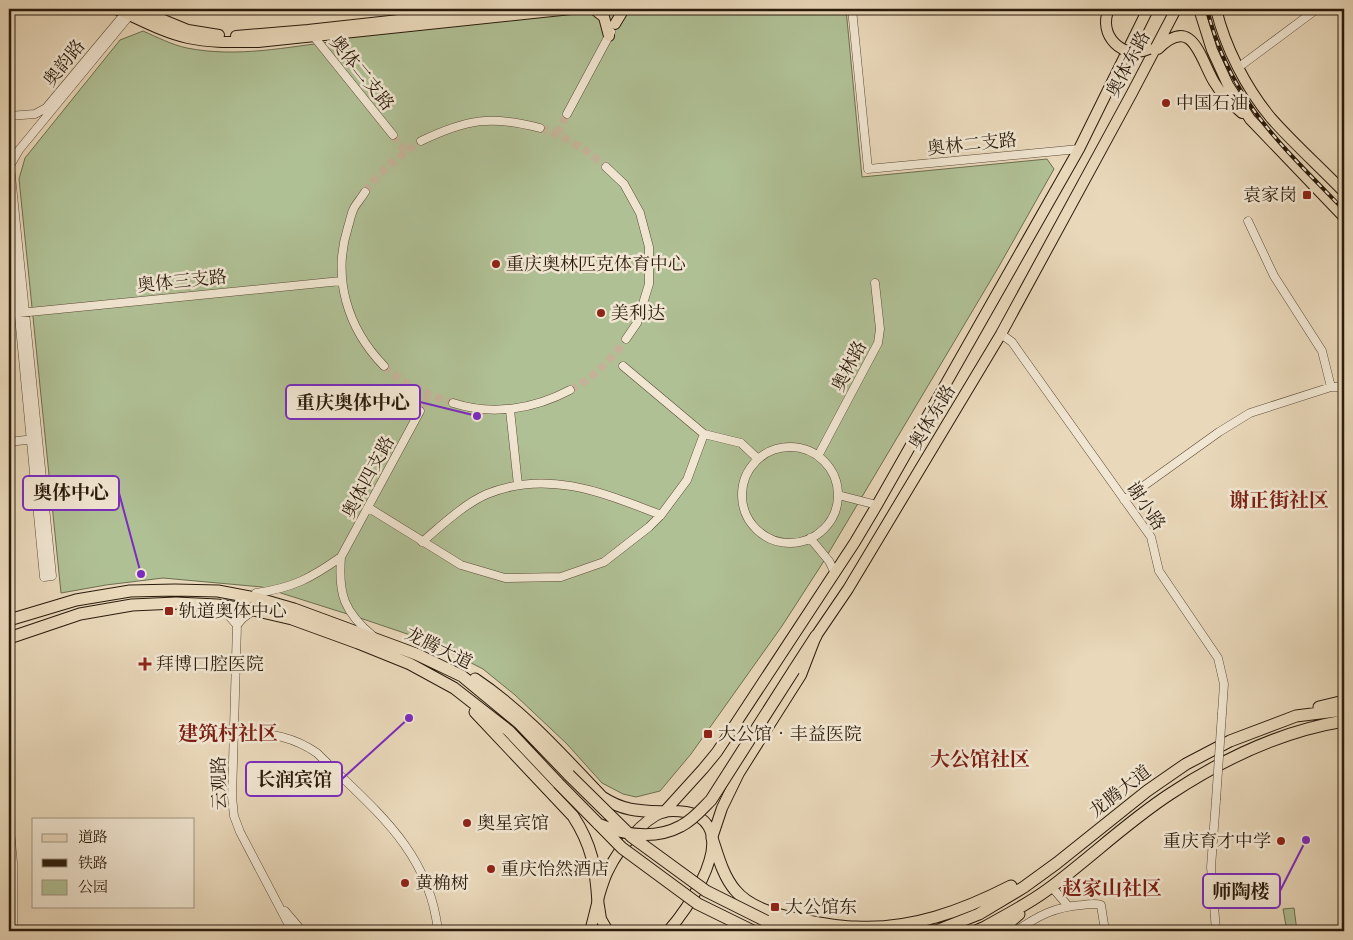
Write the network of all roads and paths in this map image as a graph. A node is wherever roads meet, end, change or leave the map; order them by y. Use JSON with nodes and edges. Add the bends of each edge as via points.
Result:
{"nodes":[{"id":1,"x":499,"y":9,"type":"edge"},
{"id":2,"x":571,"y":9,"type":"edge"},
{"id":3,"x":594,"y":9,"type":"edge"},
{"id":4,"x":624,"y":9,"type":"edge"},
{"id":5,"x":630,"y":9,"type":"edge"},
{"id":6,"x":852,"y":9,"type":"edge"},
{"id":7,"x":1110,"y":9,"type":"edge"},
{"id":8,"x":1148,"y":9,"type":"edge"},
{"id":9,"x":1176,"y":9,"type":"edge"},
{"id":10,"x":1199,"y":9,"type":"edge"},
{"id":11,"x":1216,"y":9,"type":"edge"},
{"id":12,"x":1317,"y":9,"type":"edge"},
{"id":13,"x":128,"y":10,"type":"edge"},
{"id":14,"x":615,"y":24,"type":"junction"},
{"id":15,"x":311,"y":33,"type":"junction"},
{"id":16,"x":609,"y":36,"type":"junction"},
{"id":17,"x":1150,"y":52,"type":"junction"},
{"id":18,"x":1239,"y":68,"type":"junction"},
{"id":19,"x":52,"y":112,"type":"junction"},
{"id":20,"x":567,"y":114,"type":"tunnel mouth"},
{"id":21,"x":9,"y":118,"type":"edge"},
{"id":22,"x":1250,"y":119,"type":"junction"},
{"id":23,"x":540,"y":128,"type":"tunnel mouth"},
{"id":24,"x":392,"y":135,"type":"tunnel mouth"},
{"id":25,"x":421,"y":141,"type":"tunnel mouth"},
{"id":26,"x":1078,"y":149,"type":"junction"},
{"id":27,"x":10,"y":166,"type":"junction"},
{"id":28,"x":606,"y":167,"type":"tunnel mouth"},
{"id":29,"x":1343,"y":187,"type":"edge"},
{"id":30,"x":365,"y":192,"type":"tunnel mouth"},
{"id":31,"x":9,"y":212,"type":"edge"},
{"id":32,"x":1344,"y":217,"type":"edge"},
{"id":33,"x":1248,"y":222,"type":"dead end"},
{"id":34,"x":341,"y":281,"type":"junction"},
{"id":35,"x":875,"y":283,"type":"dead end"},
{"id":36,"x":22,"y":313,"type":"junction"},
{"id":37,"x":9,"y":314,"type":"edge"},
{"id":38,"x":1001,"y":334,"type":"junction"},
{"id":39,"x":626,"y":339,"type":"tunnel mouth"},
{"id":40,"x":384,"y":366,"type":"tunnel mouth"},
{"id":41,"x":623,"y":366,"type":"dead end"},
{"id":42,"x":1344,"y":386,"type":"edge"},
{"id":43,"x":1331,"y":387,"type":"junction"},
{"id":44,"x":570,"y":390,"type":"tunnel mouth"},
{"id":45,"x":453,"y":403,"type":"tunnel mouth"},
{"id":46,"x":510,"y":410,"type":"junction"},
{"id":47,"x":420,"y":411,"type":"tunnel mouth"},
{"id":48,"x":704,"y":434,"type":"junction"},
{"id":49,"x":35,"y":439,"type":"junction"},
{"id":50,"x":9,"y":442,"type":"edge"},
{"id":51,"x":818,"y":456,"type":"junction"},
{"id":52,"x":758,"y":459,"type":"junction"},
{"id":53,"x":518,"y":485,"type":"junction"},
{"id":54,"x":838,"y":495,"type":"junction"},
{"id":55,"x":1124,"y":500,"type":"junction"},
{"id":56,"x":877,"y":505,"type":"junction"},
{"id":57,"x":369,"y":508,"type":"junction"},
{"id":58,"x":661,"y":515,"type":"junction"},
{"id":59,"x":810,"y":538,"type":"junction"},
{"id":60,"x":422,"y":542,"type":"junction"},
{"id":61,"x":341,"y":557,"type":"junction"},
{"id":62,"x":835,"y":573,"type":"junction"},
{"id":63,"x":218,"y":591,"type":"junction"},
{"id":64,"x":256,"y":593,"type":"junction"},
{"id":65,"x":217,"y":605,"type":"junction"},
{"id":66,"x":254,"y":610,"type":"junction"},
{"id":67,"x":9,"y":620,"type":"edge"},
{"id":68,"x":236,"y":625,"type":"junction"},
{"id":69,"x":361,"y":626,"type":"junction"},
{"id":70,"x":816,"y":636,"type":"junction"},
{"id":71,"x":10,"y":638,"type":"edge"},
{"id":72,"x":377,"y":638,"type":"junction"},
{"id":73,"x":454,"y":688,"type":"junction"},
{"id":74,"x":1344,"y":701,"type":"edge"},
{"id":75,"x":1344,"y":710,"type":"edge"},
{"id":76,"x":1296,"y":716,"type":"junction"},
{"id":77,"x":1344,"y":721,"type":"edge"},
{"id":78,"x":234,"y":730,"type":"junction"},
{"id":79,"x":664,"y":812,"type":"junction"},
{"id":80,"x":9,"y":819,"type":"edge"},
{"id":81,"x":598,"y":824,"type":"junction"},
{"id":82,"x":712,"y":838,"type":"junction"},
{"id":83,"x":1057,"y":863,"type":"junction"},
{"id":84,"x":1049,"y":888,"type":"junction"},
{"id":85,"x":276,"y":900,"type":"junction"},
{"id":86,"x":598,"y":903,"type":"junction"},
{"id":87,"x":1068,"y":906,"type":"junction"},
{"id":88,"x":1031,"y":921,"type":"junction"},
{"id":89,"x":13,"y":931,"type":"edge"},
{"id":90,"x":292,"y":931,"type":"edge"},
{"id":91,"x":302,"y":931,"type":"edge"},
{"id":92,"x":438,"y":931,"type":"edge"},
{"id":93,"x":590,"y":931,"type":"edge"},
{"id":94,"x":608,"y":931,"type":"edge"},
{"id":95,"x":668,"y":931,"type":"edge"},
{"id":96,"x":753,"y":931,"type":"edge"},
{"id":97,"x":809,"y":931,"type":"edge"},
{"id":98,"x":930,"y":931,"type":"edge"},
{"id":99,"x":976,"y":931,"type":"edge"},
{"id":100,"x":996,"y":931,"type":"edge"},
{"id":101,"x":1016,"y":931,"type":"edge"},
{"id":102,"x":1028,"y":931,"type":"edge"},
{"id":103,"x":1105,"y":931,"type":"edge"},
{"id":104,"x":1216,"y":931,"type":"edge"}],
"edges":[{"from":1,"to":15,"type":"main road"},
{"from":2,"to":15,"type":"main road"},
{"from":3,"to":16,"type":"main road","via":[[604,17]]},
{"from":4,"to":14,"type":"main road"},
{"from":5,"to":14,"type":"street"},
{"from":6,"to":26,"type":"street","name":"奥林二支路","via":[[868,169]]},
{"from":7,"to":17,"type":"main road","bridge":true,"via":[[1106,27],[1114,44],[1128,52]]},
{"from":8,"to":26,"type":"main road","name":"奥体东路"},
{"from":9,"to":17,"type":"main road","name":"奥体东路"},
{"from":10,"to":22,"type":"main road","via":[[1228,85]]},
{"from":11,"to":18,"type":"main road"},
{"from":12,"to":18,"type":"street"},
{"from":13,"to":15,"type":"main road","via":[[169,32],[210,42],[258,42]]},
{"from":13,"to":19,"type":"street","name":"奥韵路"},
{"from":13,"to":21,"type":"street","name":"奥韵路","via":[[46,108],[35,114]]},
{"from":14,"to":16,"type":"street"},
{"from":15,"to":24,"type":"street","name":"奥体二支路"},
{"from":16,"to":20,"type":"street"},
{"from":17,"to":22,"type":"main road","via":[[1169,40],[1182,37],[1193,41],[1220,91]]},
{"from":17,"to":38,"type":"main road","name":"奥体东路"},
{"from":18,"to":29,"type":"main road","via":[[1272,119]]},
{"from":19,"to":21,"type":"street","name":"奥韵路","via":[[36,119]]},
{"from":19,"to":27,"type":"street","name":"奥韵路","via":[[19,150]]},
{"from":21,"to":27,"type":"street"},
{"from":22,"to":32,"type":"main road"},
{"from":23,"to":25,"type":"street","via":[[517,122],[471,122]]},
{"from":26,"to":56,"type":"main road","name":"奥体东路"},
{"from":27,"to":36,"type":"street"},
{"from":28,"to":39,"type":"street","via":[[624,184],[640,213],[649,247],[649,284],[637,324]]},
{"from":30,"to":34,"type":"street","via":[[354,208],[343,243]]},
{"from":31,"to":36,"type":"street"},
{"from":33,"to":43,"type":"street","via":[[1274,276],[1322,351]]},
{"from":34,"to":36,"type":"street","name":"奥体三支路"},
{"from":34,"to":40,"type":"street","via":[[351,319],[370,351]]},
{"from":35,"to":51,"type":"street","name":"奥林路","via":[[880,329],[878,344]]},
{"from":36,"to":37,"type":"street","name":"奥体三支路"},
{"from":36,"to":49,"type":"street"},
{"from":38,"to":55,"type":"street","name":"谢小路","via":[[1012,342]]},
{"from":38,"to":70,"type":"main road","name":"奥体东路","via":[[848,589]]},
{"from":41,"to":48,"type":"street"},
{"from":42,"to":43,"type":"street"},
{"from":43,"to":55,"type":"street","via":[[1250,413]]},
{"from":44,"to":46,"type":"street","via":[[550,400]]},
{"from":45,"to":46,"type":"street","via":[[469,408]]},
{"from":46,"to":53,"type":"street"},
{"from":47,"to":57,"type":"street","name":"奥体四支路"},
{"from":48,"to":52,"type":"street","via":[[741,443]]},
{"from":48,"to":58,"type":"street","via":[[687,480]]},
{"from":49,"to":49,"type":"street","via":[[44,577],[52,576]]},
{"from":49,"to":50,"type":"street"},
{"from":51,"to":52,"type":"street","via":[[803,449],[787,447],[772,450]]},
{"from":51,"to":54,"type":"street","via":[[832,473]]},
{"from":52,"to":59,"type":"street","via":[[742,486],[742,502],[747,517],[770,539],[786,543]]},
{"from":53,"to":58,"type":"street","via":[[566,484],[605,493]]},
{"from":53,"to":60,"type":"street","via":[[486,495],[451,517]]},
{"from":54,"to":56,"type":"street"},
{"from":54,"to":59,"type":"street","via":[[828,524]]},
{"from":55,"to":104,"type":"street","name":"谢小路","bridge":true,"via":[[1151,537],[1159,571],[1218,658],[1224,684],[1211,867]]},
{"from":56,"to":62,"type":"main road","name":"奥体东路"},
{"from":57,"to":60,"type":"street"},
{"from":57,"to":61,"type":"street","name":"奥体四支路"},
{"from":58,"to":60,"type":"street","via":[[604,562],[561,577],[505,578],[461,565]]},
{"from":59,"to":62,"type":"street","via":[[829,560]]},
{"from":61,"to":64,"type":"street","via":[[302,582]]},
{"from":61,"to":69,"type":"street","via":[[342,596]]},
{"from":62,"to":79,"type":"main road","name":"奥体东路","via":[[717,752]]},
{"from":63,"to":64,"type":"highway"},
{"from":63,"to":67,"type":"highway","name":"龙腾大道","via":[[130,591],[76,600]]},
{"from":63,"to":72,"type":"highway","name":"龙腾大道","via":[[294,609]]},
{"from":64,"to":69,"type":"highway"},
{"from":65,"to":66,"type":"highway","name":"龙腾大道"},
{"from":65,"to":68,"type":"street"},
{"from":65,"to":71,"type":"highway","name":"龙腾大道","via":[[132,605],[80,614]]},
{"from":66,"to":68,"type":"street"},
{"from":66,"to":73,"type":"highway","name":"龙腾大道","via":[[292,619],[358,643],[410,664]]},
{"from":68,"to":78,"type":"street","name":"云观路"},
{"from":69,"to":72,"type":"street"},
{"from":69,"to":79,"type":"highway","via":[[418,647],[491,689],[613,804],[624,809]]},
{"from":70,"to":81,"type":"highway","bridge":true,"via":[[711,800],[696,816],[681,826],[645,835],[616,831]]},
{"from":70,"to":82,"type":"main road","name":"奥体东路","via":[[801,675],[739,773]]},
{"from":72,"to":97,"type":"highway","name":"龙腾大道","bridge":true,"via":[[462,676],[519,723],[632,837],[706,891],[766,921]]},
{"from":73,"to":81,"type":"highway","name":"龙腾大道","bridge":true,"via":[[509,731]]},
{"from":73,"to":86,"type":"highway","via":[[573,816],[584,832],[597,876]]},
{"from":74,"to":76,"type":"highway"},
{"from":75,"to":76,"type":"highway","name":"龙腾大道"},
{"from":76,"to":83,"type":"highway","name":"龙腾大道","via":[[1230,741],[1186,764],[1146,791]]},
{"from":77,"to":84,"type":"highway","name":"龙腾大道","via":[[1290,733],[1226,760],[1169,794]]},
{"from":78,"to":85,"type":"street","name":"云观路","via":[[234,816]]},
{"from":78,"to":92,"type":"street","via":[[282,736],[302,743],[324,760],[398,833],[409,849],[430,892]]},
{"from":79,"to":82,"type":"main road","via":[[690,813],[708,826]]},
{"from":79,"to":86,"type":"main road","name":"奥体东路","via":[[628,840],[609,869]]},
{"from":80,"to":89,"type":"street"},
{"from":81,"to":96,"type":"highway","name":"龙腾大道","bridge":true,"via":[[622,848],[698,904]]},
{"from":82,"to":83,"type":"highway","via":[[728,881],[744,899],[787,917],[855,927],[900,925],[946,915],[980,902]]},
{"from":82,"to":95,"type":"main road","name":"奥体东路","via":[[707,866],[693,897]]},
{"from":83,"to":98,"type":"highway","name":"龙腾大道","via":[[978,914]]},
{"from":84,"to":87,"type":"street"},
{"from":84,"to":99,"type":"highway","name":"龙腾大道"},
{"from":84,"to":100,"type":"highway"},
{"from":85,"to":90,"type":"street","name":"云观路"},
{"from":85,"to":91,"type":"street","name":"云观路"},
{"from":86,"to":93,"type":"main road","name":"奥体东路"},
{"from":86,"to":94,"type":"main road","via":[[601,919]]},
{"from":87,"to":88,"type":"street","via":[[1044,913]]},
{"from":87,"to":103,"type":"street","via":[[1102,905]]},
{"from":88,"to":101,"type":"street"},
{"from":88,"to":102,"type":"street"}]}
